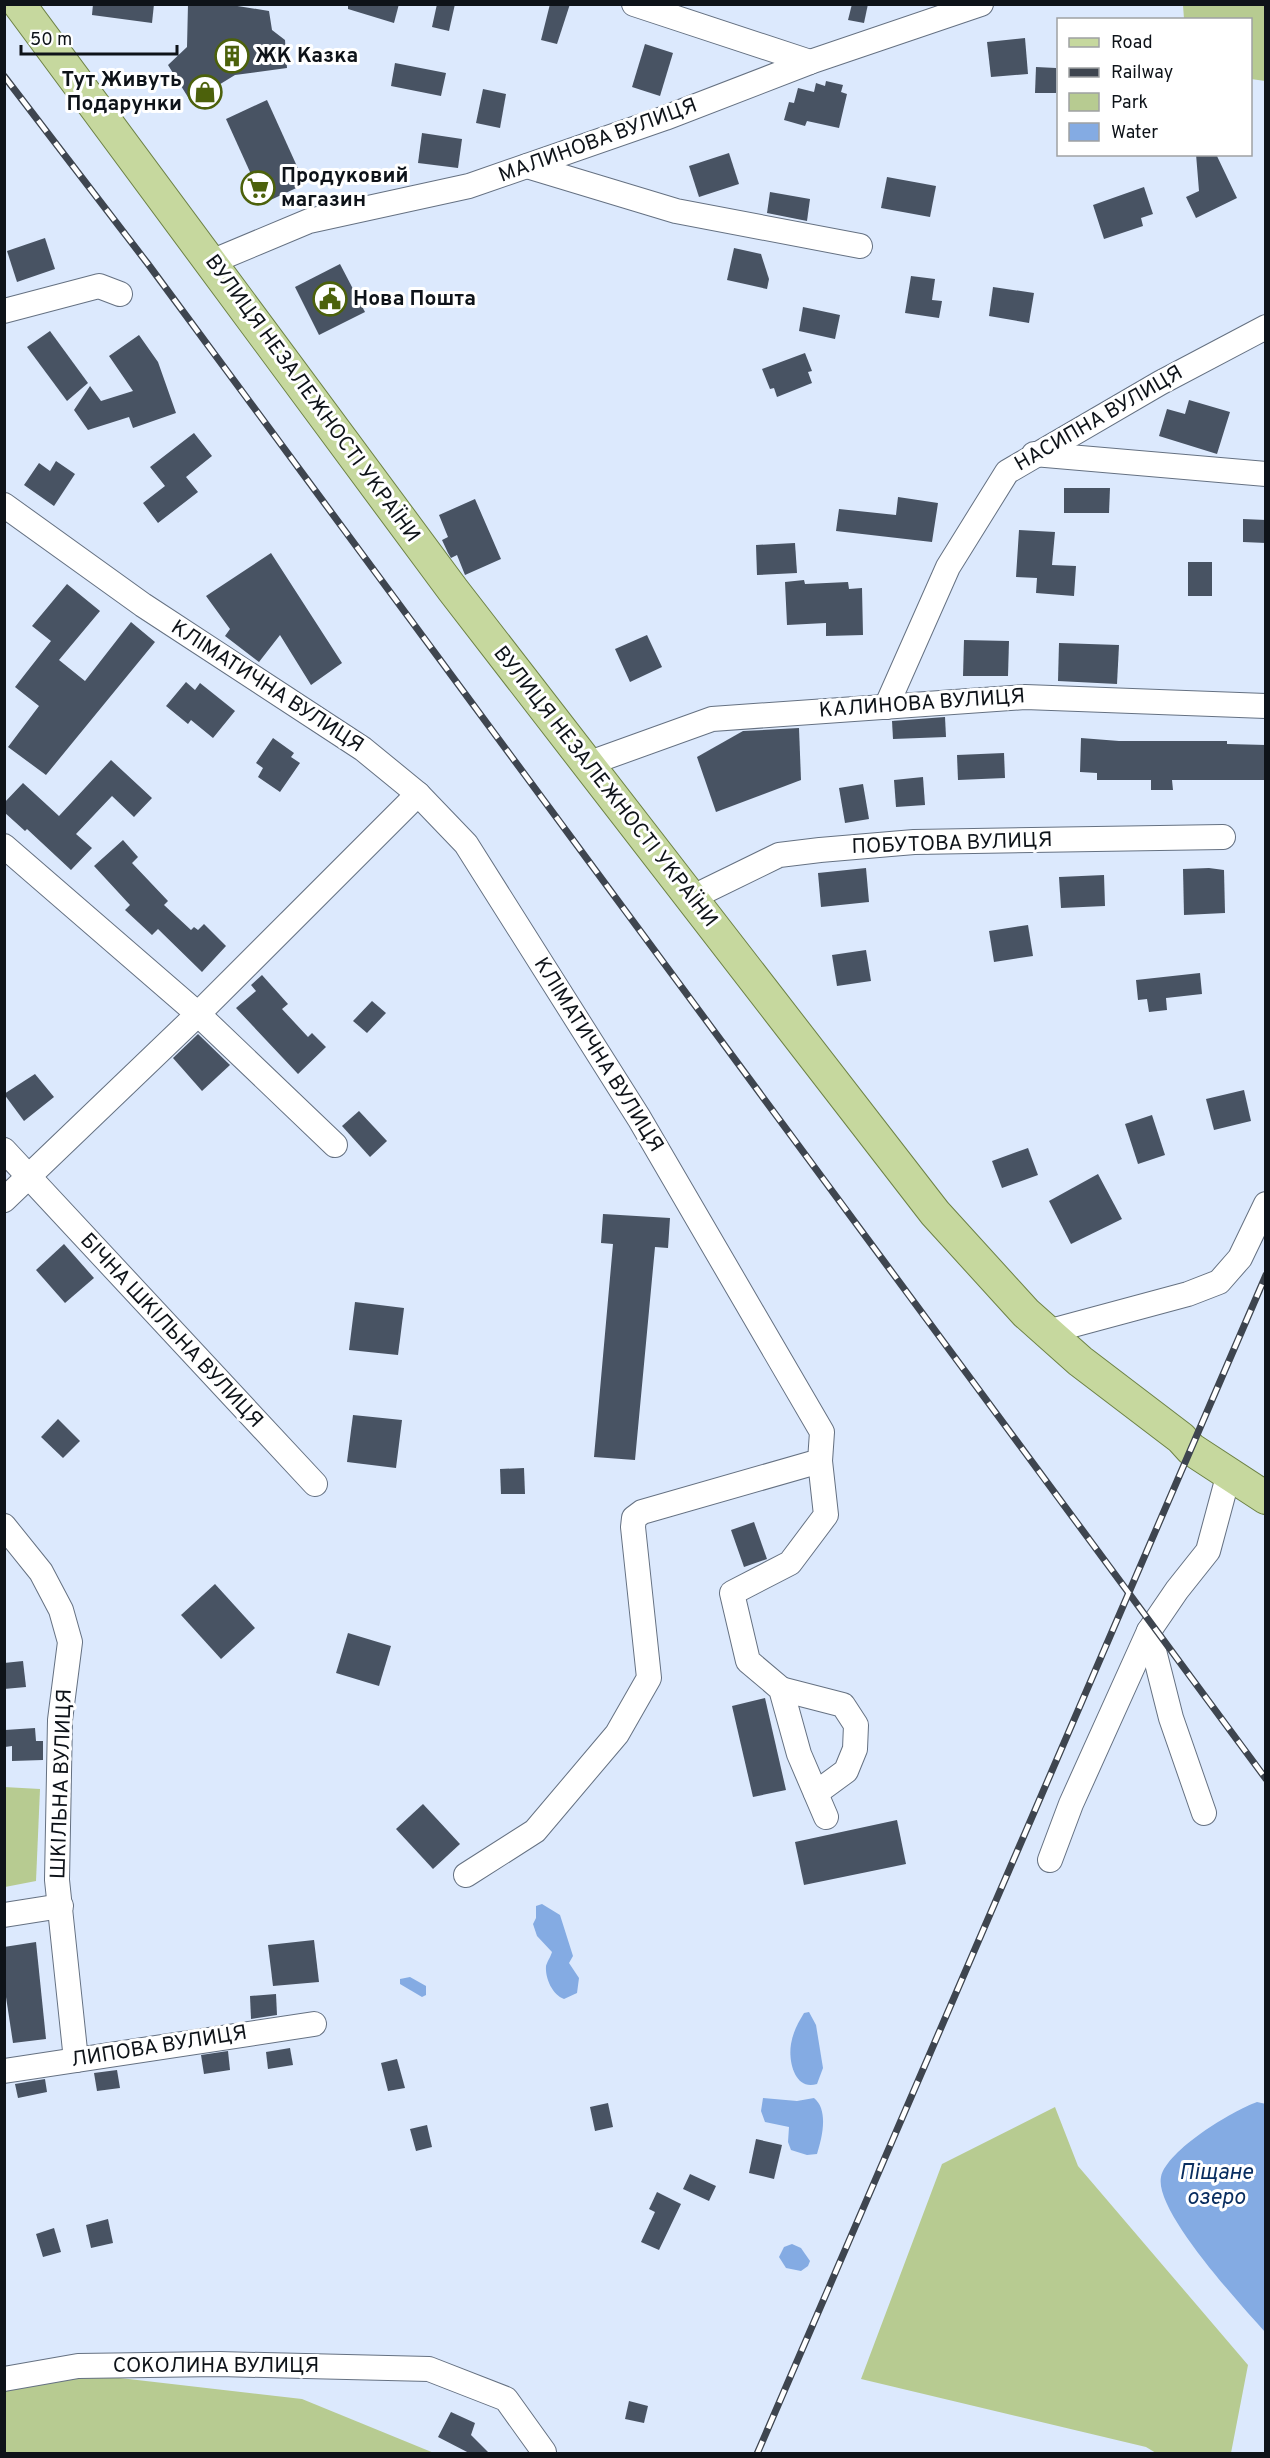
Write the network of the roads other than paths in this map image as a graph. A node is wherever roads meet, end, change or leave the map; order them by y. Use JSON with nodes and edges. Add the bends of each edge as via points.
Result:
{"nodes":[{"id":1,"x":19,"y":4,"type":"edge"},
{"id":2,"x":634,"y":4,"type":"edge"},
{"id":3,"x":981,"y":4,"type":"edge"},
{"id":4,"x":810,"y":62,"type":"junction"},
{"id":5,"x":527,"y":166,"type":"junction"},
{"id":6,"x":860,"y":246,"type":"dead end"},
{"id":7,"x":211,"y":262,"type":"junction"},
{"id":8,"x":120,"y":294,"type":"dead end"},
{"id":9,"x":4,"y":311,"type":"edge"},
{"id":10,"x":1266,"y":327,"type":"edge"},
{"id":11,"x":1034,"y":454,"type":"junction"},
{"id":12,"x":1266,"y":474,"type":"edge"},
{"id":13,"x":4,"y":505,"type":"edge"},
{"id":14,"x":1266,"y":706,"type":"edge"},
{"id":15,"x":886,"y":707,"type":"junction"},
{"id":16,"x":587,"y":764,"type":"junction"},
{"id":17,"x":418,"y":794,"type":"junction"},
{"id":18,"x":1222,"y":837,"type":"dead end"},
{"id":19,"x":4,"y":846,"type":"edge"},
{"id":20,"x":691,"y":898,"type":"junction"},
{"id":21,"x":198,"y":1014,"type":"junction"},
{"id":22,"x":335,"y":1145,"type":"dead end"},
{"id":23,"x":4,"y":1150,"type":"edge"},
{"id":24,"x":28,"y":1177,"type":"junction"},
{"id":25,"x":4,"y":1200,"type":"edge"},
{"id":26,"x":1266,"y":1204,"type":"edge"},
{"id":27,"x":1047,"y":1332,"type":"junction"},
{"id":28,"x":820,"y":1461,"type":"junction"},
{"id":29,"x":1229,"y":1473,"type":"junction"},
{"id":30,"x":315,"y":1484,"type":"dead end"},
{"id":31,"x":1266,"y":1498,"type":"edge"},
{"id":32,"x":4,"y":1526,"type":"edge"},
{"id":33,"x":1149,"y":1631,"type":"junction"},
{"id":34,"x":781,"y":1689,"type":"junction"},
{"id":35,"x":816,"y":1793,"type":"junction"},
{"id":36,"x":1204,"y":1813,"type":"dead end"},
{"id":37,"x":826,"y":1817,"type":"dead end"},
{"id":38,"x":1050,"y":1860,"type":"dead end"},
{"id":39,"x":466,"y":1875,"type":"dead end"},
{"id":40,"x":61,"y":1906,"type":"junction"},
{"id":41,"x":4,"y":1915,"type":"edge"},
{"id":42,"x":314,"y":2024,"type":"dead end"},
{"id":43,"x":76,"y":2060,"type":"junction"},
{"id":44,"x":4,"y":2071,"type":"edge"},
{"id":45,"x":4,"y":2379,"type":"edge"},
{"id":46,"x":544,"y":2452,"type":"dead end"}],
"edges":[{"from":1,"to":7,"type":"main road","name":"ВУЛИЦЯ НЕЗАЛЕЖНОСТІ УКРАЇНИ"},
{"from":2,"to":4,"type":"street"},
{"from":3,"to":4,"type":"street","name":"МАЛИНОВА ВУЛИЦЯ"},
{"from":4,"to":5,"type":"street","name":"МАЛИНОВА ВУЛИЦЯ"},
{"from":5,"to":6,"type":"street","via":[[676,211]]},
{"from":5,"to":7,"type":"street","name":"МАЛИНОВА ВУЛИЦЯ","via":[[469,186],[309,222]]},
{"from":7,"to":16,"type":"main road","name":"ВУЛИЦЯ НЕЗАЛЕЖНОСТІ УКРАЇНИ"},
{"from":8,"to":9,"type":"street","via":[[99,286]]},
{"from":10,"to":11,"type":"street","name":"НАСИПНА ВУЛИЦЯ"},
{"from":11,"to":12,"type":"street"},
{"from":11,"to":15,"type":"street","name":"НАСИПНА ВУЛИЦЯ","via":[[1007,472],[948,567]]},
{"from":13,"to":17,"type":"street","name":"КЛІМАТИЧНА ВУЛИЦЯ","via":[[142,605],[363,749]]},
{"from":14,"to":15,"type":"street","name":"КАЛИНОВА ВУЛИЦЯ","via":[[1026,697]]},
{"from":15,"to":16,"type":"street","name":"КАЛИНОВА ВУЛИЦЯ","via":[[712,718]]},
{"from":16,"to":20,"type":"main road","name":"ВУЛИЦЯ НЕЗАЛЕЖНОСТІ УКРАЇНИ"},
{"from":17,"to":21,"type":"street"},
{"from":17,"to":28,"type":"street","name":"КЛІМАТИЧНА ВУЛИЦЯ","via":[[466,844],[639,1118],[822,1432]]},
{"from":18,"to":20,"type":"street","name":"ПОБУТОВА ВУЛИЦЯ","via":[[914,842],[820,849],[778,855]]},
{"from":19,"to":21,"type":"street"},
{"from":20,"to":27,"type":"main road","name":"ВУЛИЦЯ НЕЗАЛЕЖНОСТІ УКРАЇНИ","via":[[935,1213]]},
{"from":21,"to":22,"type":"street"},
{"from":21,"to":24,"type":"street"},
{"from":23,"to":24,"type":"street","name":"БІЧНА ШКІЛЬНА ВУЛИЦЯ"},
{"from":24,"to":25,"type":"street"},
{"from":24,"to":30,"type":"street","name":"БІЧНА ШКІЛЬНА ВУЛИЦЯ"},
{"from":26,"to":27,"type":"street","via":[[1240,1258],[1219,1282]]},
{"from":27,"to":29,"type":"main road","name":"ВУЛИЦЯ НЕЗАЛЕЖНОСТІ УКРАЇНИ","via":[[1191,1449]]},
{"from":28,"to":34,"type":"street","name":"КЛІМАТИЧНА ВУЛИЦЯ","via":[[826,1515],[790,1563],[732,1593],[748,1661]]},
{"from":28,"to":39,"type":"street","via":[[642,1512],[634,1518],[649,1678],[617,1734],[535,1831]]},
{"from":29,"to":31,"type":"main road","name":"ВУЛИЦЯ НЕЗАЛЕЖНОСТІ УКРАЇНИ"},
{"from":29,"to":33,"type":"street","via":[[1208,1551]]},
{"from":32,"to":40,"type":"street","name":"ШКІЛЬНА ВУЛИЦЯ","via":[[41,1572],[61,1610],[70,1642],[60,1720],[57,1880]]},
{"from":33,"to":36,"type":"street","via":[[1171,1718]]},
{"from":33,"to":38,"type":"street"},
{"from":34,"to":35,"type":"street","via":[[799,1754]]},
{"from":34,"to":35,"type":"street","via":[[843,1705],[856,1725],[855,1749],[846,1771]]},
{"from":35,"to":37,"type":"street"},
{"from":40,"to":41,"type":"street"},
{"from":40,"to":43,"type":"street","name":"ШКІЛЬНА ВУЛИЦЯ"},
{"from":42,"to":43,"type":"street","name":"ЛИПОВА ВУЛИЦЯ"},
{"from":43,"to":44,"type":"street","name":"ЛИПОВА ВУЛИЦЯ"},
{"from":45,"to":46,"type":"street","name":"СОКОЛИНА ВУЛИЦЯ","via":[[89,2366],[219,2364],[429,2369],[506,2399]]}]}
